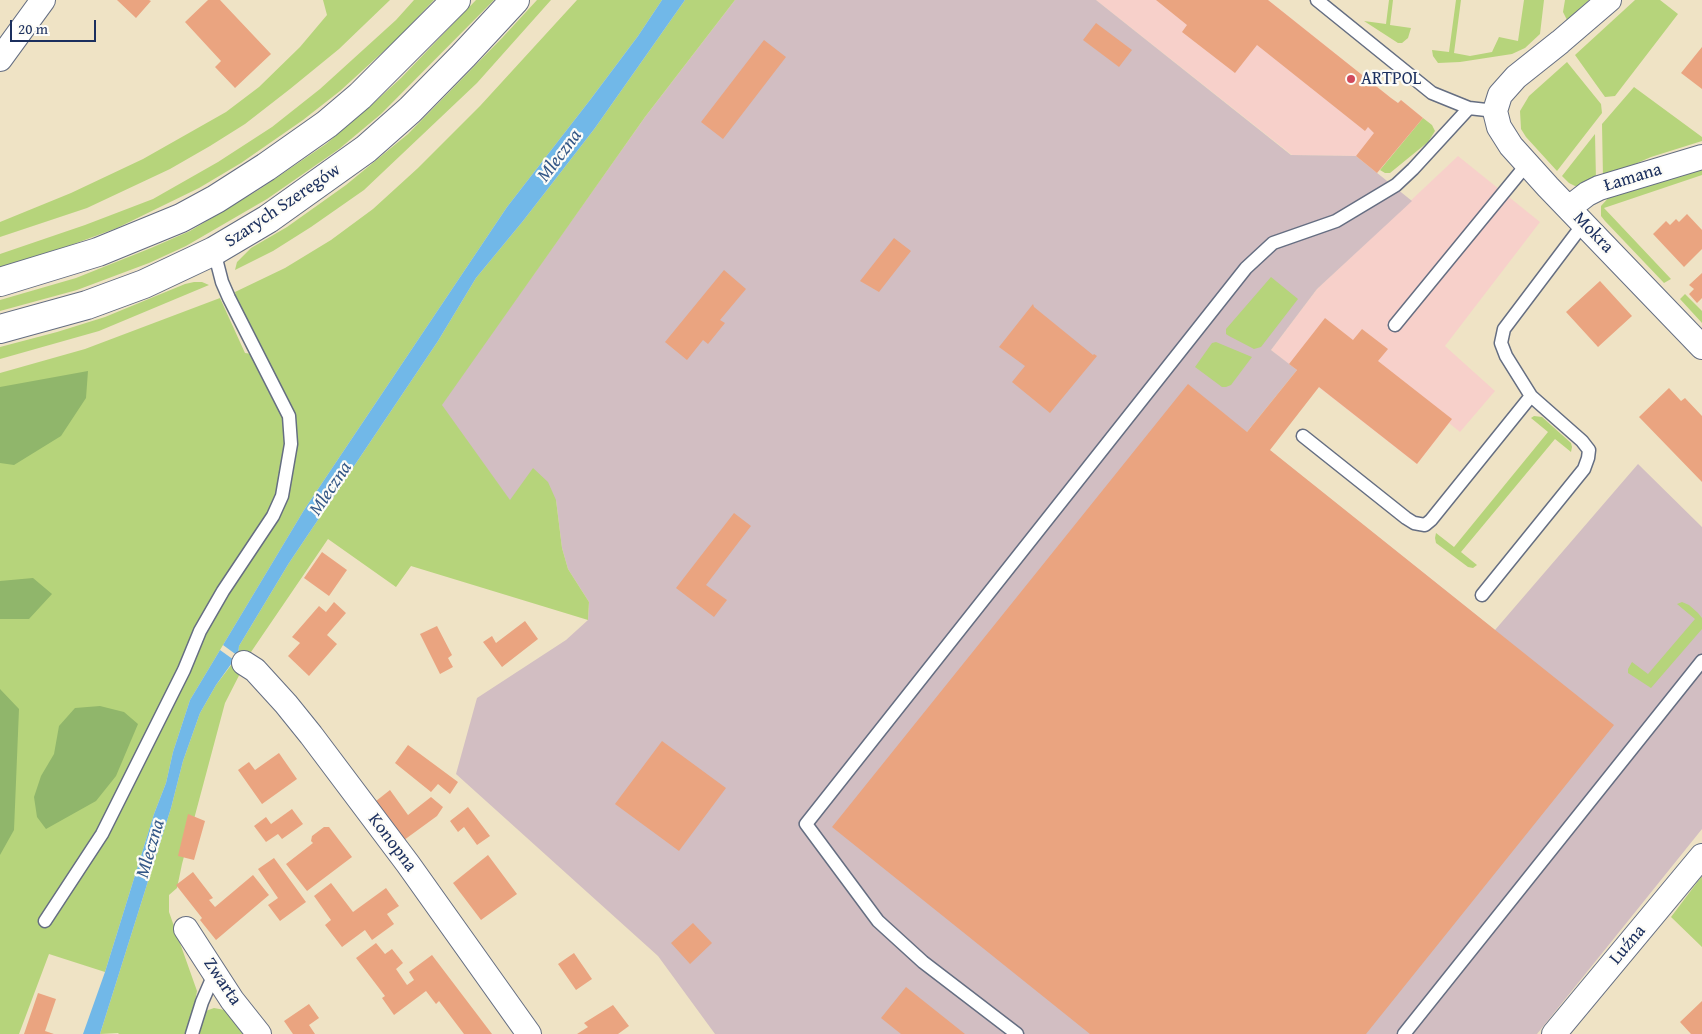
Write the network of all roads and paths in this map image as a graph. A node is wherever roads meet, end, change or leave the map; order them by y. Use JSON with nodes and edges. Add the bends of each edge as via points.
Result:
{"nodes":[{"id":1,"x":43,"y":0,"type":"edge"},
{"id":2,"x":456,"y":0,"type":"edge"},
{"id":3,"x":515,"y":0,"type":"edge"},
{"id":4,"x":1317,"y":0,"type":"edge"},
{"id":5,"x":1609,"y":0,"type":"edge"},
{"id":6,"x":0,"y":59,"type":"edge"},
{"id":7,"x":1468,"y":108,"type":"junction"},
{"id":8,"x":1495,"y":110,"type":"junction"},
{"id":9,"x":1702,"y":157,"type":"edge"},
{"id":10,"x":1527,"y":164,"type":"junction"},
{"id":11,"x":1576,"y":216,"type":"junction"},
{"id":12,"x":214,"y":251,"type":"junction"},
{"id":13,"x":0,"y":282,"type":"edge"},
{"id":14,"x":1395,"y":325,"type":"dead end"},
{"id":15,"x":0,"y":330,"type":"edge"},
{"id":16,"x":1702,"y":348,"type":"edge"},
{"id":17,"x":1531,"y":396,"type":"junction"},
{"id":18,"x":1302,"y":436,"type":"dead end"},
{"id":19,"x":1482,"y":596,"type":"dead end"},
{"id":20,"x":1702,"y":661,"type":"edge"},
{"id":21,"x":244,"y":663,"type":"dead end"},
{"id":22,"x":1702,"y":856,"type":"edge"},
{"id":23,"x":45,"y":920,"type":"dead end"},
{"id":24,"x":186,"y":929,"type":"dead end"},
{"id":25,"x":215,"y":972,"type":"junction"},
{"id":26,"x":192,"y":1034,"type":"edge"},
{"id":27,"x":259,"y":1034,"type":"edge"},
{"id":28,"x":529,"y":1034,"type":"edge"},
{"id":29,"x":1017,"y":1034,"type":"edge"},
{"id":30,"x":1404,"y":1034,"type":"edge"},
{"id":31,"x":1554,"y":1034,"type":"edge"}],
"edges":[{"from":1,"to":6,"type":"street"},
{"from":2,"to":13,"type":"main road","via":[[360,96],[327,124],[223,195],[181,218],[107,249]]},
{"from":3,"to":12,"type":"main road","name":"Szarych Szeregów","via":[[410,110],[366,149],[268,219]]},
{"from":4,"to":7,"type":"lane","via":[[1419,84]]},
{"from":5,"to":8,"type":"street","via":[[1516,77],[1500,95]]},
{"from":7,"to":8,"type":"lane"},
{"from":7,"to":29,"type":"lane","via":[[1396,185],[1336,221],[1273,243],[1246,268],[806,824],[878,921],[923,962]]},
{"from":8,"to":10,"type":"street","name":"Mokra","via":[[1499,127]]},
{"from":9,"to":11,"type":"street","name":"Łamana","via":[[1599,188],[1587,194]]},
{"from":10,"to":11,"type":"street","name":"Mokra"},
{"from":10,"to":14,"type":"lane"},
{"from":11,"to":16,"type":"street","name":"Mokra"},
{"from":11,"to":17,"type":"lane","via":[[1504,330],[1501,343],[1506,356]]},
{"from":12,"to":15,"type":"main road","name":"Szarych Szeregów","via":[[136,287]]},
{"from":12,"to":23,"type":"lane","via":[[229,298],[289,416],[291,444],[282,496],[273,516],[200,631],[184,670],[102,834]]},
{"from":17,"to":18,"type":"lane","via":[[1431,520],[1424,524],[1406,518]]},
{"from":17,"to":19,"type":"lane","via":[[1590,450],[1584,469]]},
{"from":20,"to":30,"type":"lane"},
{"from":21,"to":28,"type":"street","name":"Konopna","via":[[262,677],[311,735]]},
{"from":22,"to":31,"type":"street","name":"Luźna"},
{"from":24,"to":25,"type":"street","name":"Zwarta"},
{"from":25,"to":26,"type":"lane"},
{"from":25,"to":27,"type":"street","name":"Zwarta"}]}
